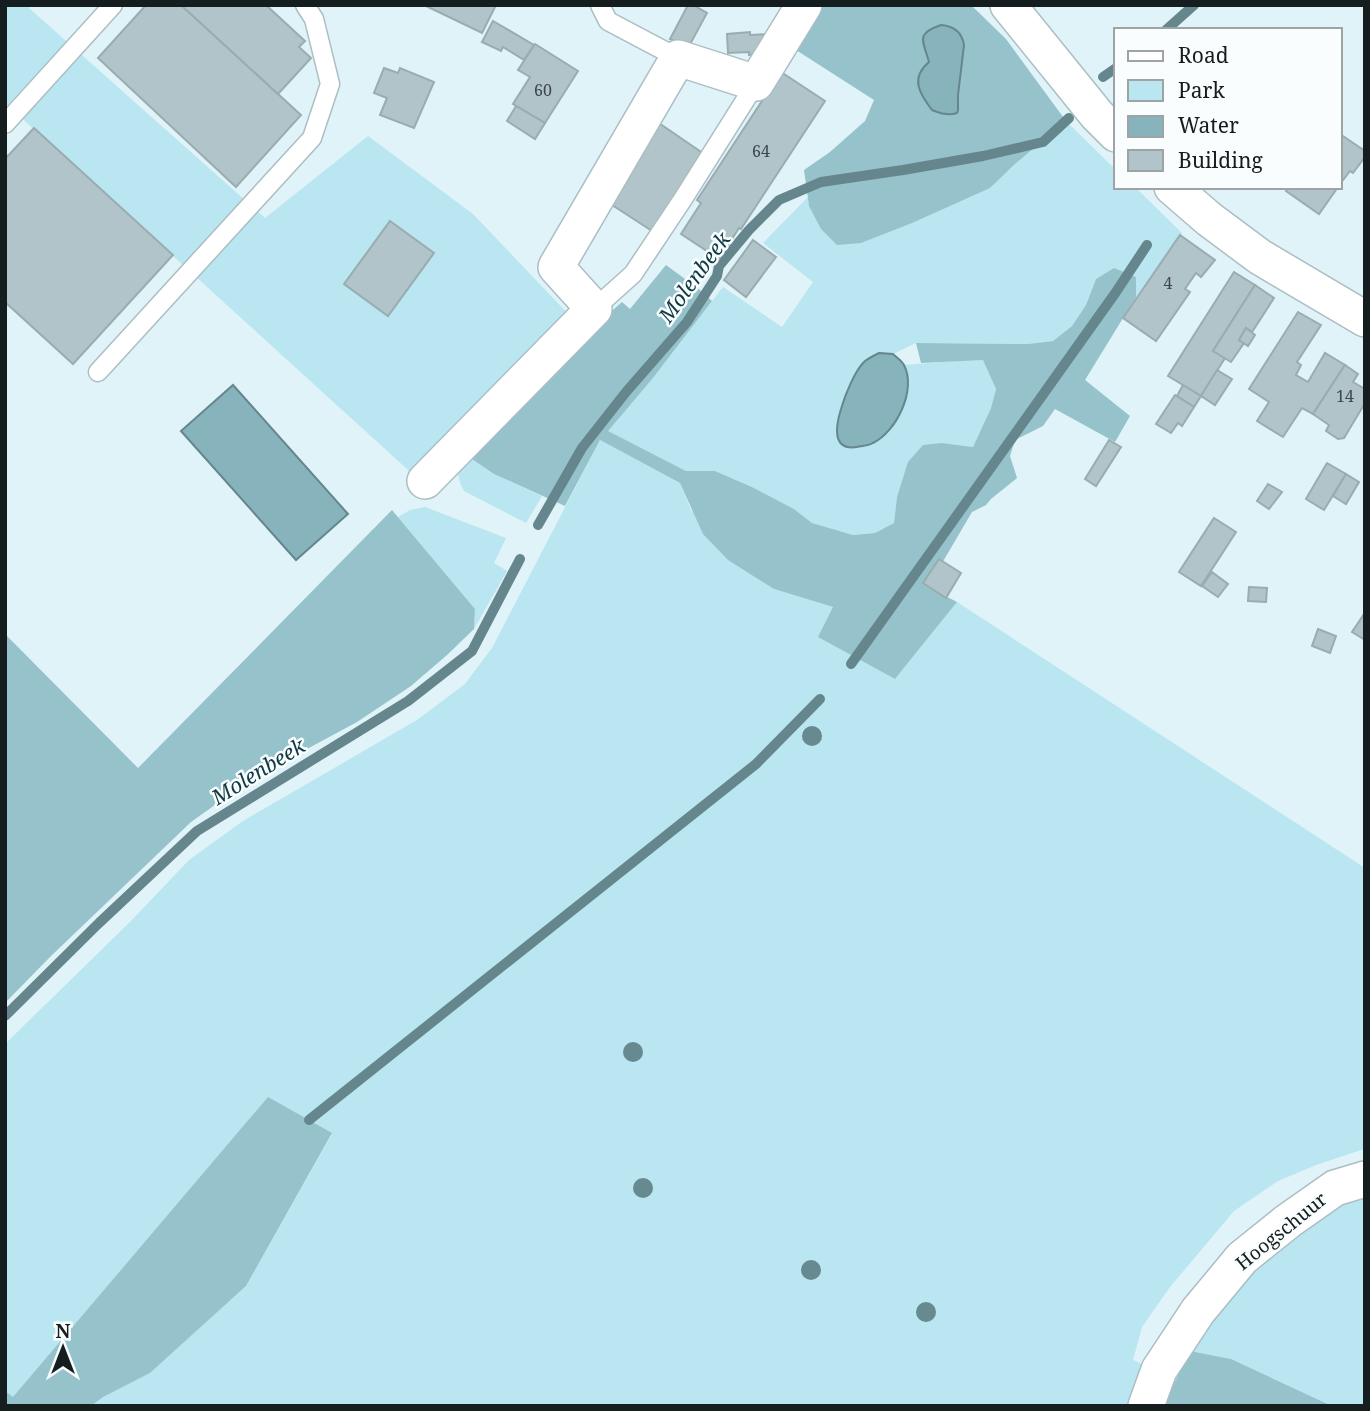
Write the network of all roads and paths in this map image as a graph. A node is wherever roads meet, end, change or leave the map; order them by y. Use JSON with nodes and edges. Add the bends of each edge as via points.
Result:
{"nodes":[{"id":1,"x":113,"y":5,"type":"edge"},
{"id":2,"x":305,"y":5,"type":"edge"},
{"id":3,"x":600,"y":5,"type":"edge"},
{"id":4,"x":804,"y":5,"type":"edge"},
{"id":5,"x":1008,"y":5,"type":"edge"},
{"id":6,"x":678,"y":58,"type":"junction"},
{"id":7,"x":756,"y":83,"type":"junction"},
{"id":8,"x":5,"y":124,"type":"edge"},
{"id":9,"x":1114,"y":132,"type":"edge"},
{"id":10,"x":1174,"y":189,"type":"edge"},
{"id":11,"x":594,"y":309,"type":"junction"},
{"id":12,"x":1365,"y":319,"type":"edge"},
{"id":13,"x":98,"y":372,"type":"dead end"},
{"id":14,"x":425,"y":481,"type":"dead end"},
{"id":15,"x":1365,"y":1180,"type":"edge"},
{"id":16,"x":1146,"y":1406,"type":"edge"}],
"edges":[{"from":1,"to":8,"type":"lane"},
{"from":2,"to":13,"type":"lane","via":[[314,19],[330,84],[312,138]]},
{"from":3,"to":6,"type":"lane","via":[[608,21]]},
{"from":4,"to":7,"type":"street"},
{"from":5,"to":9,"type":"street"},
{"from":6,"to":7,"type":"street"},
{"from":6,"to":11,"type":"street","via":[[556,267]]},
{"from":7,"to":11,"type":"lane","via":[[634,274]]},
{"from":10,"to":12,"type":"street","via":[[1260,257]]},
{"from":11,"to":14,"type":"street"},
{"from":15,"to":16,"type":"street","name":"Hoogschuur","via":[[1335,1188],[1242,1258],[1198,1311],[1159,1370]]}]}
